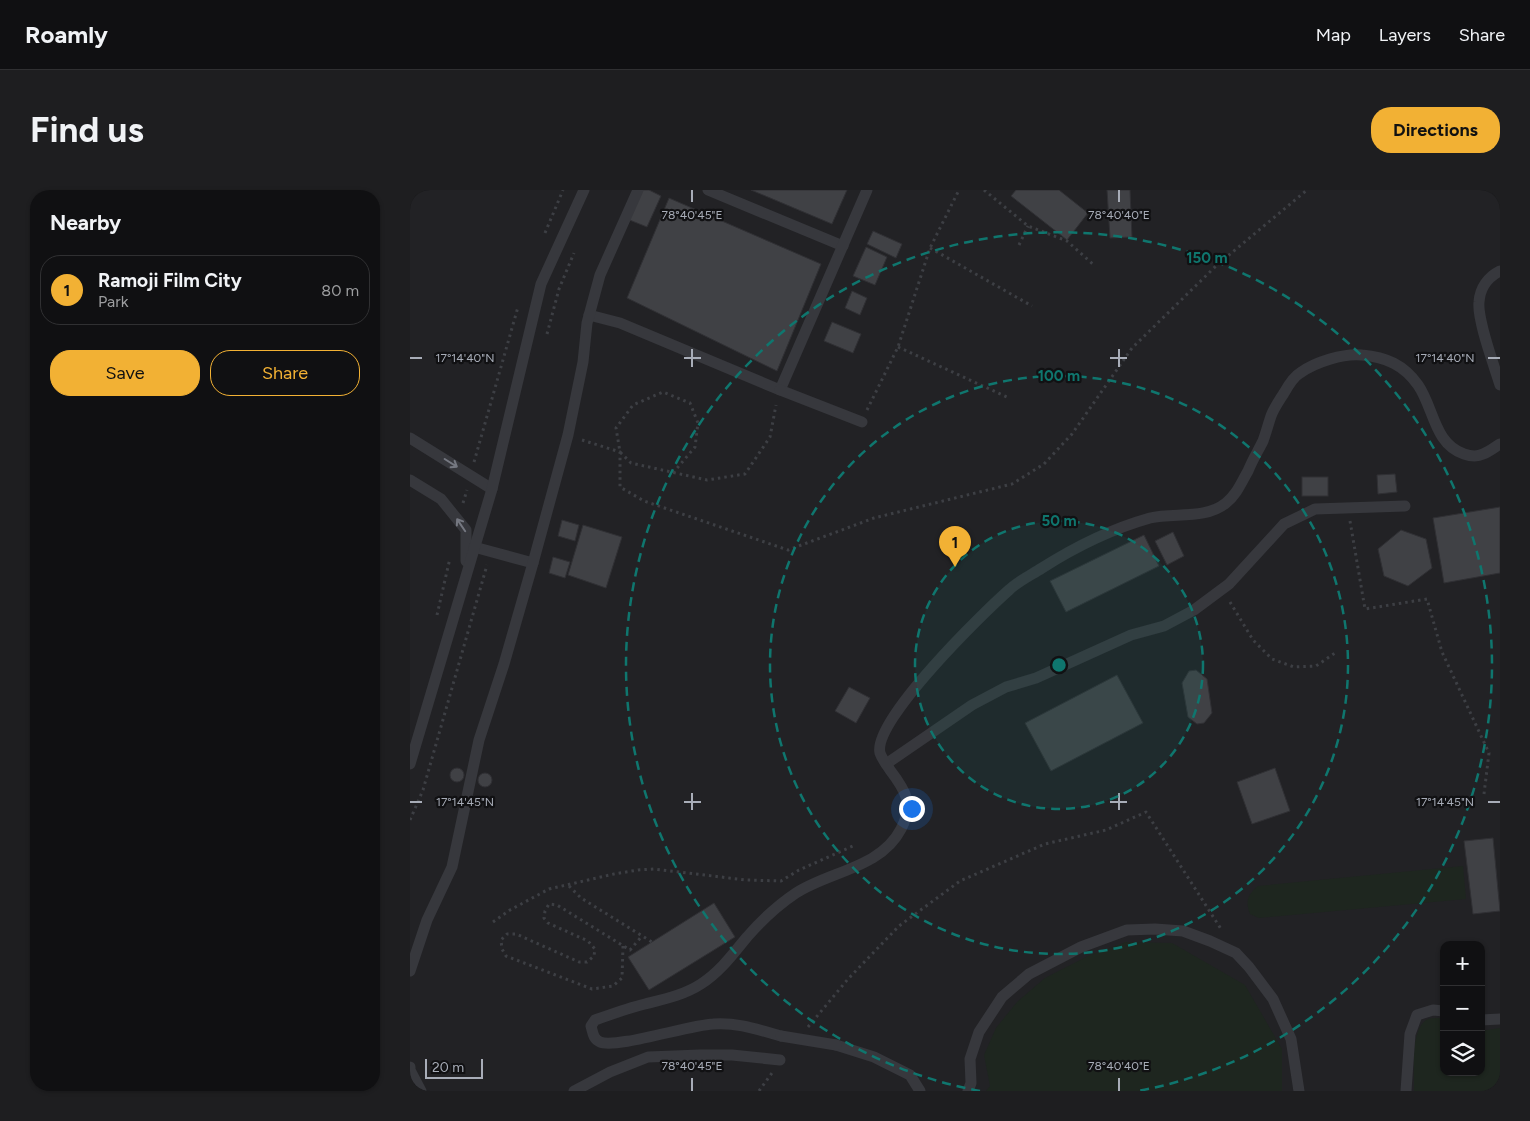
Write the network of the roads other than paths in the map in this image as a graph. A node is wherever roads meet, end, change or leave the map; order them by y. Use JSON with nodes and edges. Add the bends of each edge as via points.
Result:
{"nodes":[{"id":1,"x":584,"y":190,"type":"edge"},
{"id":2,"x":638,"y":190,"type":"edge"},
{"id":3,"x":708,"y":190,"type":"edge"},
{"id":4,"x":867,"y":190,"type":"edge"},
{"id":5,"x":842,"y":246,"type":"junction"},
{"id":6,"x":1500,"y":271,"type":"edge"},
{"id":7,"x":589,"y":315,"type":"junction"},
{"id":8,"x":1500,"y":385,"type":"edge"},
{"id":9,"x":780,"y":390,"type":"junction"},
{"id":10,"x":862,"y":422,"type":"road end"},
{"id":11,"x":410,"y":438,"type":"edge"},
{"id":12,"x":1500,"y":444,"type":"edge"},
{"id":13,"x":410,"y":480,"type":"edge"},
{"id":14,"x":492,"y":488,"type":"junction"},
{"id":15,"x":1405,"y":506,"type":"dead end"},
{"id":16,"x":474,"y":547,"type":"junction"},
{"id":17,"x":533,"y":563,"type":"junction"},
{"id":18,"x":466,"y":572,"type":"junction"},
{"id":19,"x":410,"y":764,"type":"edge"},
{"id":20,"x":886,"y":764,"type":"junction"},
{"id":21,"x":410,"y":971,"type":"edge"},
{"id":22,"x":1440,"y":1011,"type":"edge"},
{"id":23,"x":1500,"y":1019,"type":"edge"},
{"id":24,"x":1485,"y":1020,"type":"edge"},
{"id":25,"x":780,"y":1060,"type":"road end"},
{"id":26,"x":410,"y":1067,"type":"edge"},
{"id":27,"x":421,"y":1091,"type":"edge"},
{"id":28,"x":574,"y":1091,"type":"edge"},
{"id":29,"x":920,"y":1091,"type":"edge"},
{"id":30,"x":968,"y":1091,"type":"edge"},
{"id":31,"x":1299,"y":1091,"type":"edge"},
{"id":32,"x":1406,"y":1091,"type":"edge"}],
"edges":[{"from":1,"to":14,"type":"lane","via":[[541,284]]},
{"from":2,"to":7,"type":"lane","via":[[600,274]]},
{"from":3,"to":5,"type":"lane"},
{"from":4,"to":5,"type":"lane"},
{"from":5,"to":9,"type":"lane"},
{"from":6,"to":8,"type":"lane","via":[[1482,287],[1478,302]]},
{"from":7,"to":9,"type":"lane","via":[[620,323]]},
{"from":7,"to":17,"type":"lane","via":[[584,362],[568,435]]},
{"from":9,"to":10,"type":"lane"},
{"from":11,"to":14,"type":"lane","one_way":true},
{"from":12,"to":20,"type":"lane","via":[[1483,455],[1471,456],[1454,450],[1443,439],[1420,388],[1408,373],[1395,363],[1378,357],[1352,354],[1332,358],[1297,374],[1272,414],[1237,493],[1223,506],[1205,513],[1153,517],[1117,529],[1066,553],[1014,585],[934,666],[898,710],[879,744]]},
{"from":18,"to":13,"type":"lane","one_way":true,"via":[[466,530],[441,499]]},
{"from":14,"to":16,"type":"lane"},
{"from":15,"to":20,"type":"lane","via":[[1315,509],[1284,524],[1229,584],[1194,610],[1164,626],[1131,634],[1036,678],[1006,687],[972,705]]},
{"from":16,"to":17,"type":"lane"},
{"from":16,"to":18,"type":"lane"},
{"from":17,"to":21,"type":"lane","via":[[478,740],[452,867],[427,920]]},
{"from":18,"to":19,"type":"lane"},
{"from":20,"to":29,"type":"lane","bridge":true,"via":[[907,795],[908,814],[899,834],[882,853],[806,888],[776,907],[724,966],[700,985],[674,997],[595,1020],[591,1026],[594,1038],[602,1043],[616,1044],[713,1024],[742,1025],[836,1045],[874,1057],[910,1075]]},
{"from":22,"to":32,"type":"lane","via":[[1417,1015],[1410,1034]]},
{"from":23,"to":24,"type":"lane"},
{"from":25,"to":28,"type":"lane","via":[[700,1054],[648,1057]]},
{"from":26,"to":27,"type":"lane"},
{"from":30,"to":31,"type":"lane","via":[[970,1059],[979,1032],[1002,997],[1029,974],[1081,946],[1127,930],[1155,929],[1183,931],[1210,941],[1236,953],[1249,967],[1273,999],[1291,1038]]}]}
